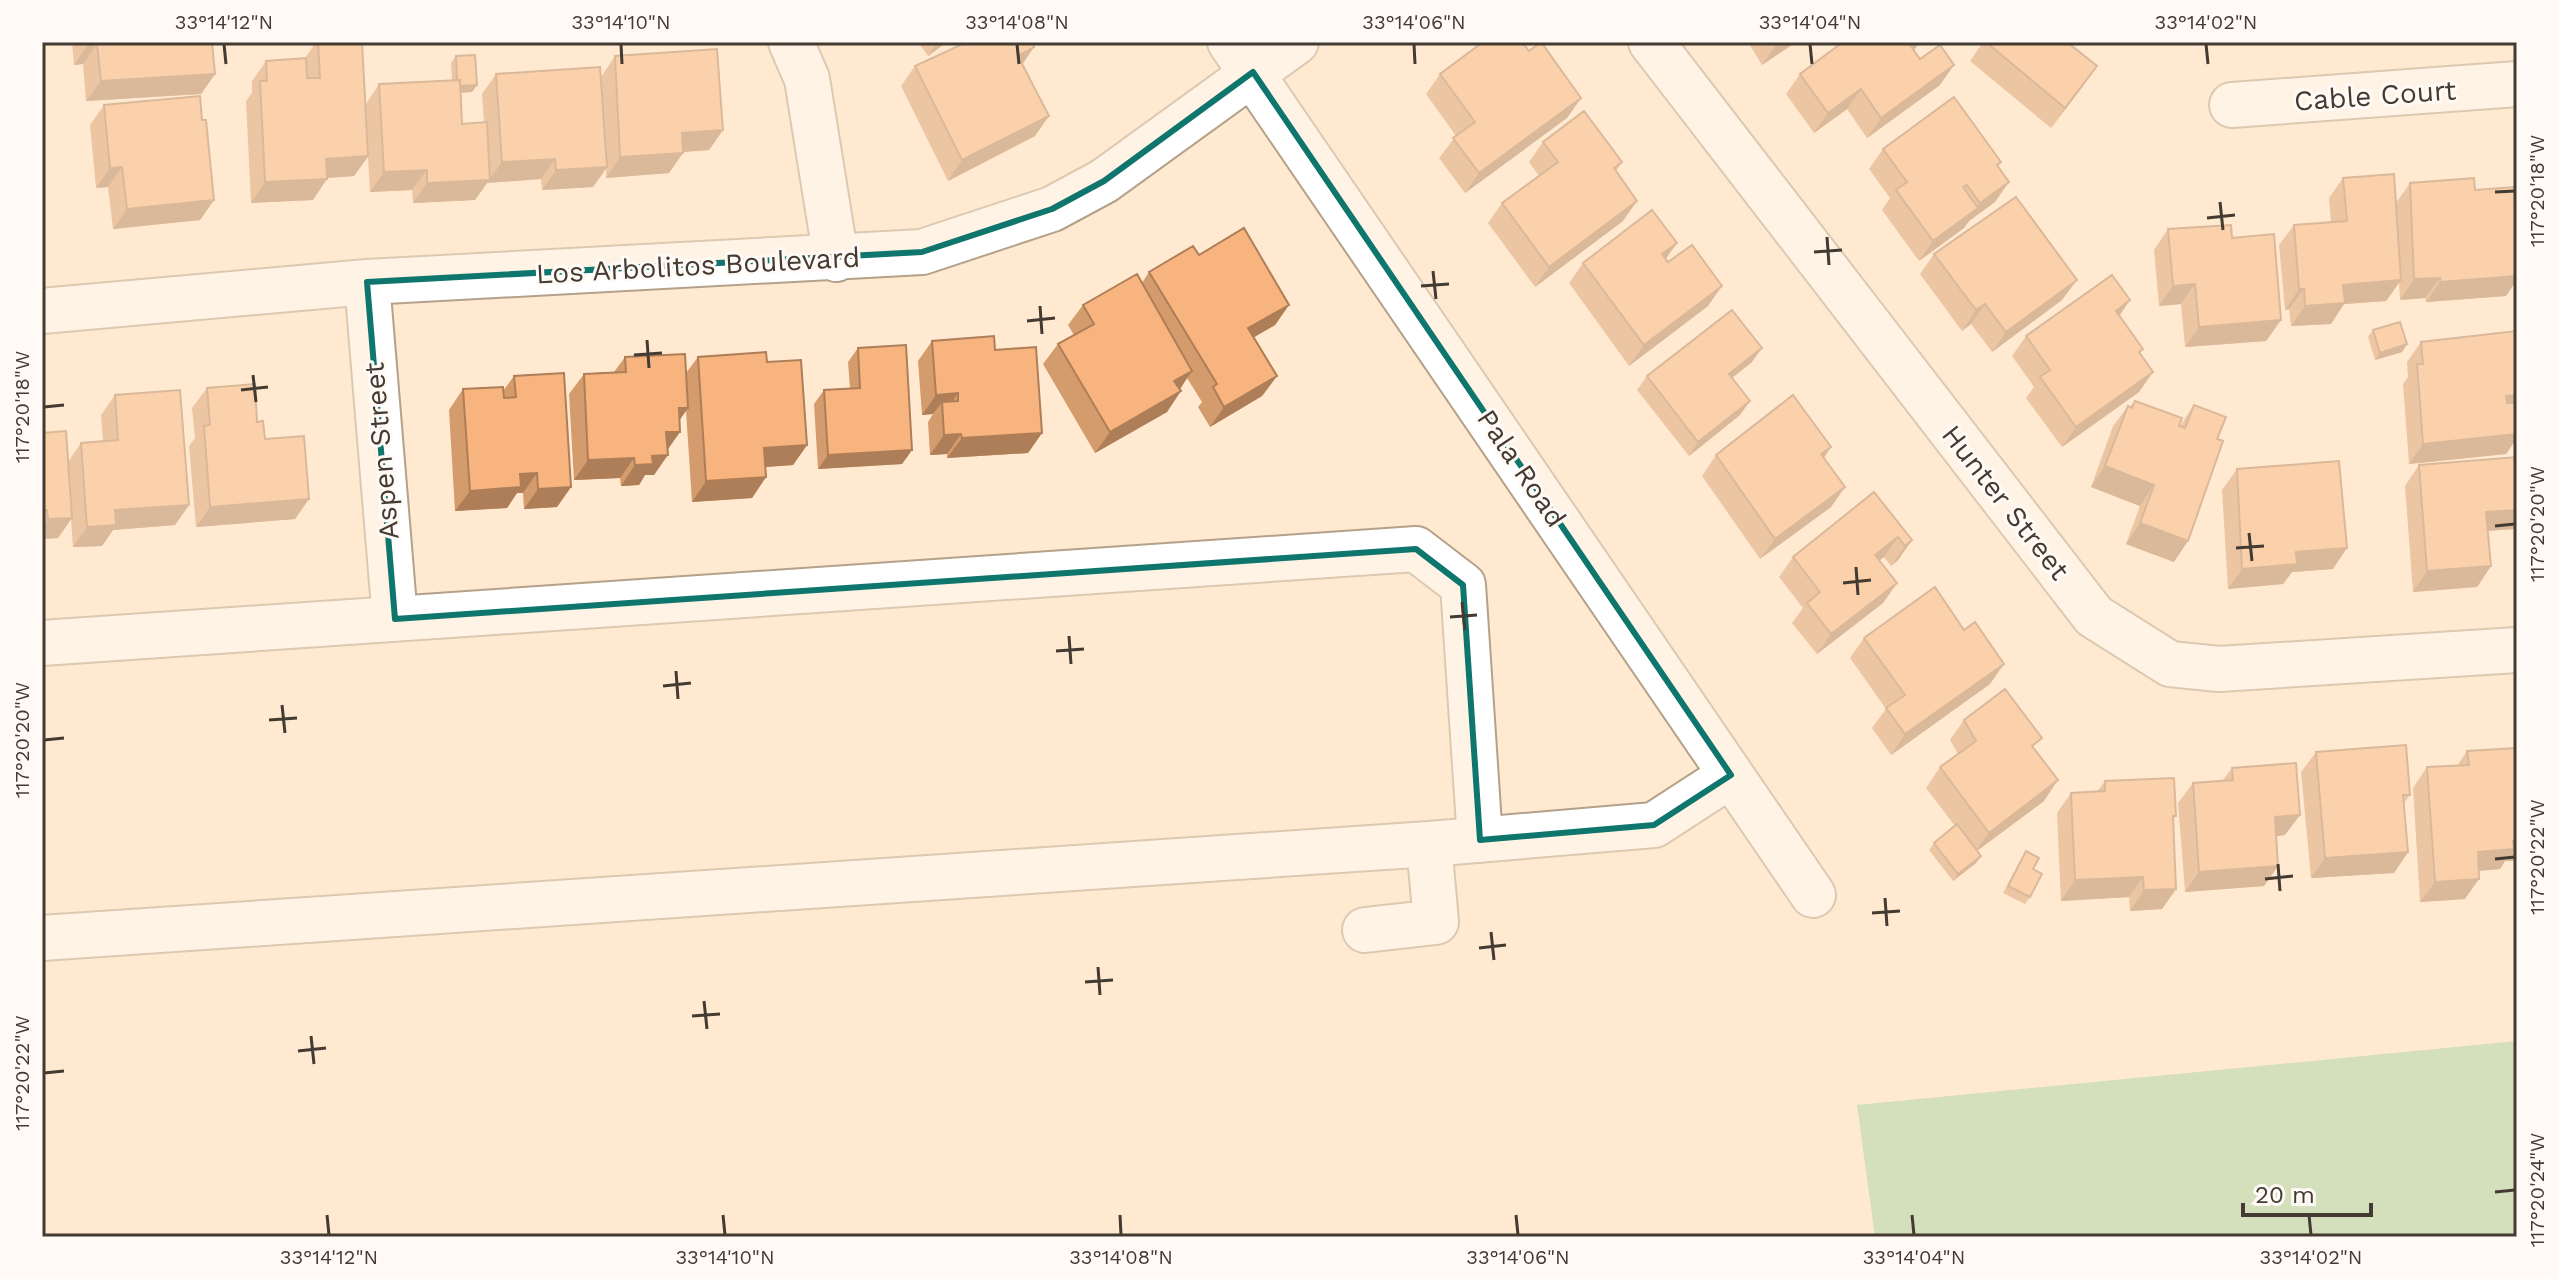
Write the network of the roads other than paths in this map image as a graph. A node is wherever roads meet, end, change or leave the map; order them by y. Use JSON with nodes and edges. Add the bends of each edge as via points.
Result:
{"nodes":[{"id":1,"x":791,"y":42,"type":"edge"},
{"id":2,"x":1296,"y":42,"type":"edge"},
{"id":3,"x":1651,"y":42,"type":"edge"},
{"id":4,"x":1241,"y":57,"type":"edge"},
{"id":5,"x":2517,"y":84,"type":"edge"},
{"id":6,"x":2232,"y":105,"type":"dead end"},
{"id":7,"x":836,"y":259,"type":"junction"},
{"id":8,"x":367,"y":282,"type":"junction"},
{"id":9,"x":42,"y":311,"type":"edge"},
{"id":10,"x":395,"y":619,"type":"junction"},
{"id":11,"x":42,"y":643,"type":"edge"},
{"id":12,"x":2517,"y":650,"type":"edge"},
{"id":13,"x":1731,"y":775,"type":"junction"},
{"id":14,"x":1480,"y":840,"type":"junction"},
{"id":15,"x":1429,"y":844,"type":"junction"},
{"id":16,"x":1813,"y":895,"type":"dead end"},
{"id":17,"x":1365,"y":930,"type":"dead end"},
{"id":18,"x":42,"y":938,"type":"edge"}],
"edges":[{"from":1,"to":7,"type":"street","via":[[807,79]]},
{"from":2,"to":4,"type":"street","name":"Los Arbolitos Boulevard"},
{"from":3,"to":12,"type":"street","name":"Hunter Street","via":[[2094,616],[2170,664],[2219,669]]},
{"from":4,"to":7,"type":"street","name":"Los Arbolitos Boulevard","via":[[1104,181],[1052,209],[922,252]]},
{"from":4,"to":13,"type":"street","name":"Pala Road"},
{"from":5,"to":6,"type":"street","name":"Cable Court"},
{"from":7,"to":8,"type":"street","name":"Los Arbolitos Boulevard"},
{"from":8,"to":9,"type":"street","name":"Los Arbolitos Boulevard"},
{"from":8,"to":10,"type":"street","name":"Aspen Street"},
{"from":10,"to":11,"type":"street"},
{"from":10,"to":14,"type":"street","via":[[1416,549],[1463,585]]},
{"from":13,"to":14,"type":"street","via":[[1654,825]]},
{"from":13,"to":16,"type":"street","name":"Pala Road"},
{"from":14,"to":15,"type":"street"},
{"from":15,"to":17,"type":"street","via":[[1436,922]]},
{"from":15,"to":18,"type":"street"}]}
